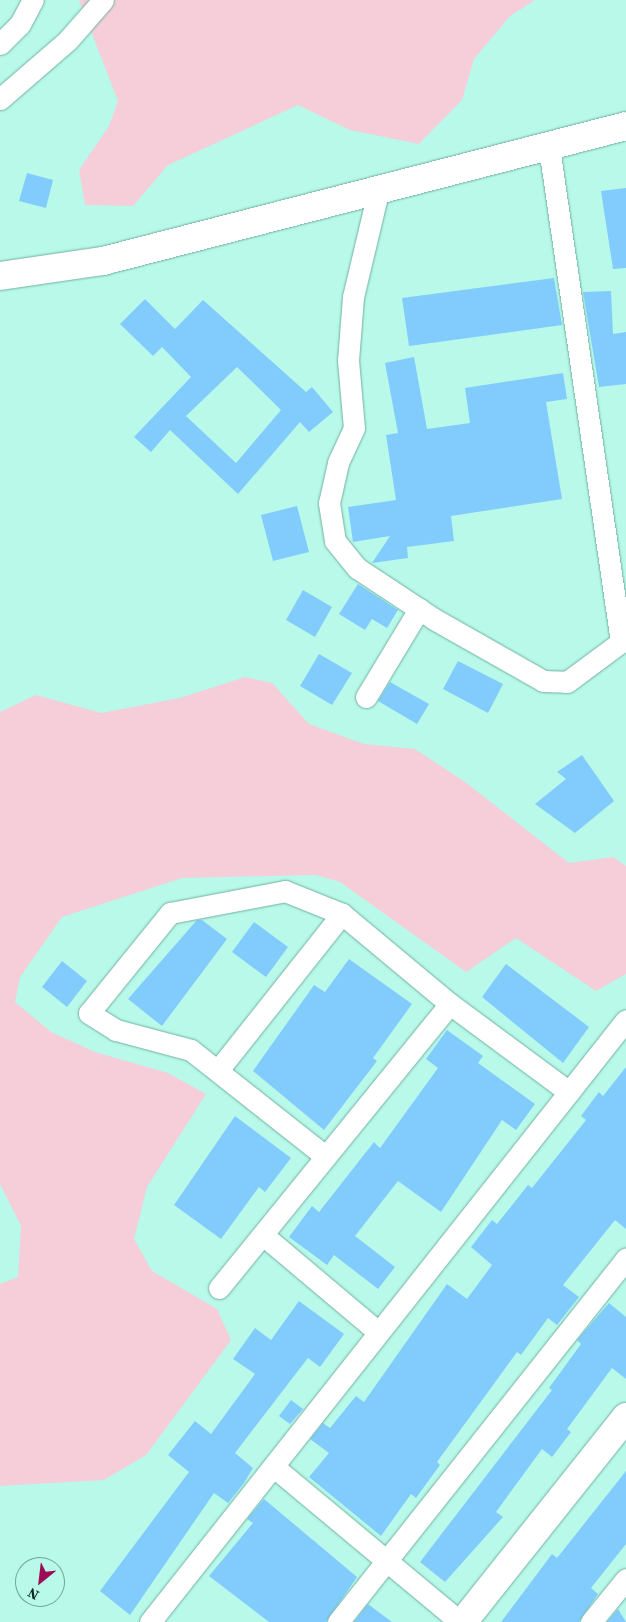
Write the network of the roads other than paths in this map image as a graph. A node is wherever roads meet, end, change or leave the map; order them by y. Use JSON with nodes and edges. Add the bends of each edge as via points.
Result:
{"nodes":[{"id":1,"x":33,"y":0,"type":"edge"},
{"id":2,"x":103,"y":0,"type":"edge"},
{"id":3,"x":0,"y":44,"type":"edge"},
{"id":4,"x":0,"y":99,"type":"edge"},
{"id":5,"x":626,"y":126,"type":"edge"},
{"id":6,"x":549,"y":147,"type":"junction"},
{"id":7,"x":378,"y":192,"type":"junction"},
{"id":8,"x":0,"y":276,"type":"edge"},
{"id":9,"x":419,"y":610,"type":"junction"},
{"id":10,"x":366,"y":697,"type":"dead end"},
{"id":11,"x":342,"y":914,"type":"junction"},
{"id":12,"x":450,"y":1004,"type":"junction"},
{"id":13,"x":626,"y":1020,"type":"edge"},
{"id":14,"x":220,"y":1069,"type":"junction"},
{"id":15,"x":569,"y":1092,"type":"junction"},
{"id":16,"x":325,"y":1156,"type":"junction"},
{"id":17,"x":263,"y":1235,"type":"junction"},
{"id":18,"x":626,"y":1258,"type":"edge"},
{"id":19,"x":219,"y":1288,"type":"dead end"},
{"id":20,"x":377,"y":1331,"type":"junction"},
{"id":21,"x":626,"y":1417,"type":"edge"},
{"id":22,"x":274,"y":1466,"type":"junction"},
{"id":23,"x":386,"y":1561,"type":"junction"},
{"id":24,"x":626,"y":1579,"type":"edge"},
{"id":25,"x":150,"y":1622,"type":"edge"},
{"id":26,"x":338,"y":1622,"type":"edge"},
{"id":27,"x":462,"y":1622,"type":"edge"},
{"id":28,"x":591,"y":1622,"type":"edge"}],
"edges":[{"from":1,"to":3,"type":"street","via":[[20,24]]},
{"from":2,"to":4,"type":"street","via":[[68,40]]},
{"from":5,"to":6,"type":"street"},
{"from":6,"to":7,"type":"street"},
{"from":6,"to":9,"type":"street","via":[[621,642],[567,682],[543,681]]},
{"from":7,"to":8,"type":"street","via":[[103,261]]},
{"from":7,"to":9,"type":"street","via":[[353,297],[348,360],[354,428],[338,463],[329,503],[335,541],[356,568]]},
{"from":9,"to":10,"type":"street"},
{"from":11,"to":12,"type":"street"},
{"from":11,"to":14,"type":"street"},
{"from":11,"to":14,"type":"street","via":[[285,891],[170,913],[90,1013],[116,1030],[191,1050]]},
{"from":12,"to":15,"type":"street"},
{"from":12,"to":16,"type":"street"},
{"from":13,"to":15,"type":"street"},
{"from":14,"to":16,"type":"street"},
{"from":15,"to":20,"type":"street"},
{"from":16,"to":17,"type":"street"},
{"from":17,"to":19,"type":"street"},
{"from":17,"to":20,"type":"street"},
{"from":18,"to":23,"type":"street"},
{"from":20,"to":22,"type":"street"},
{"from":21,"to":27,"type":"street"},
{"from":22,"to":23,"type":"street"},
{"from":22,"to":25,"type":"street"},
{"from":23,"to":26,"type":"street"},
{"from":23,"to":27,"type":"street"},
{"from":24,"to":28,"type":"street"}]}
